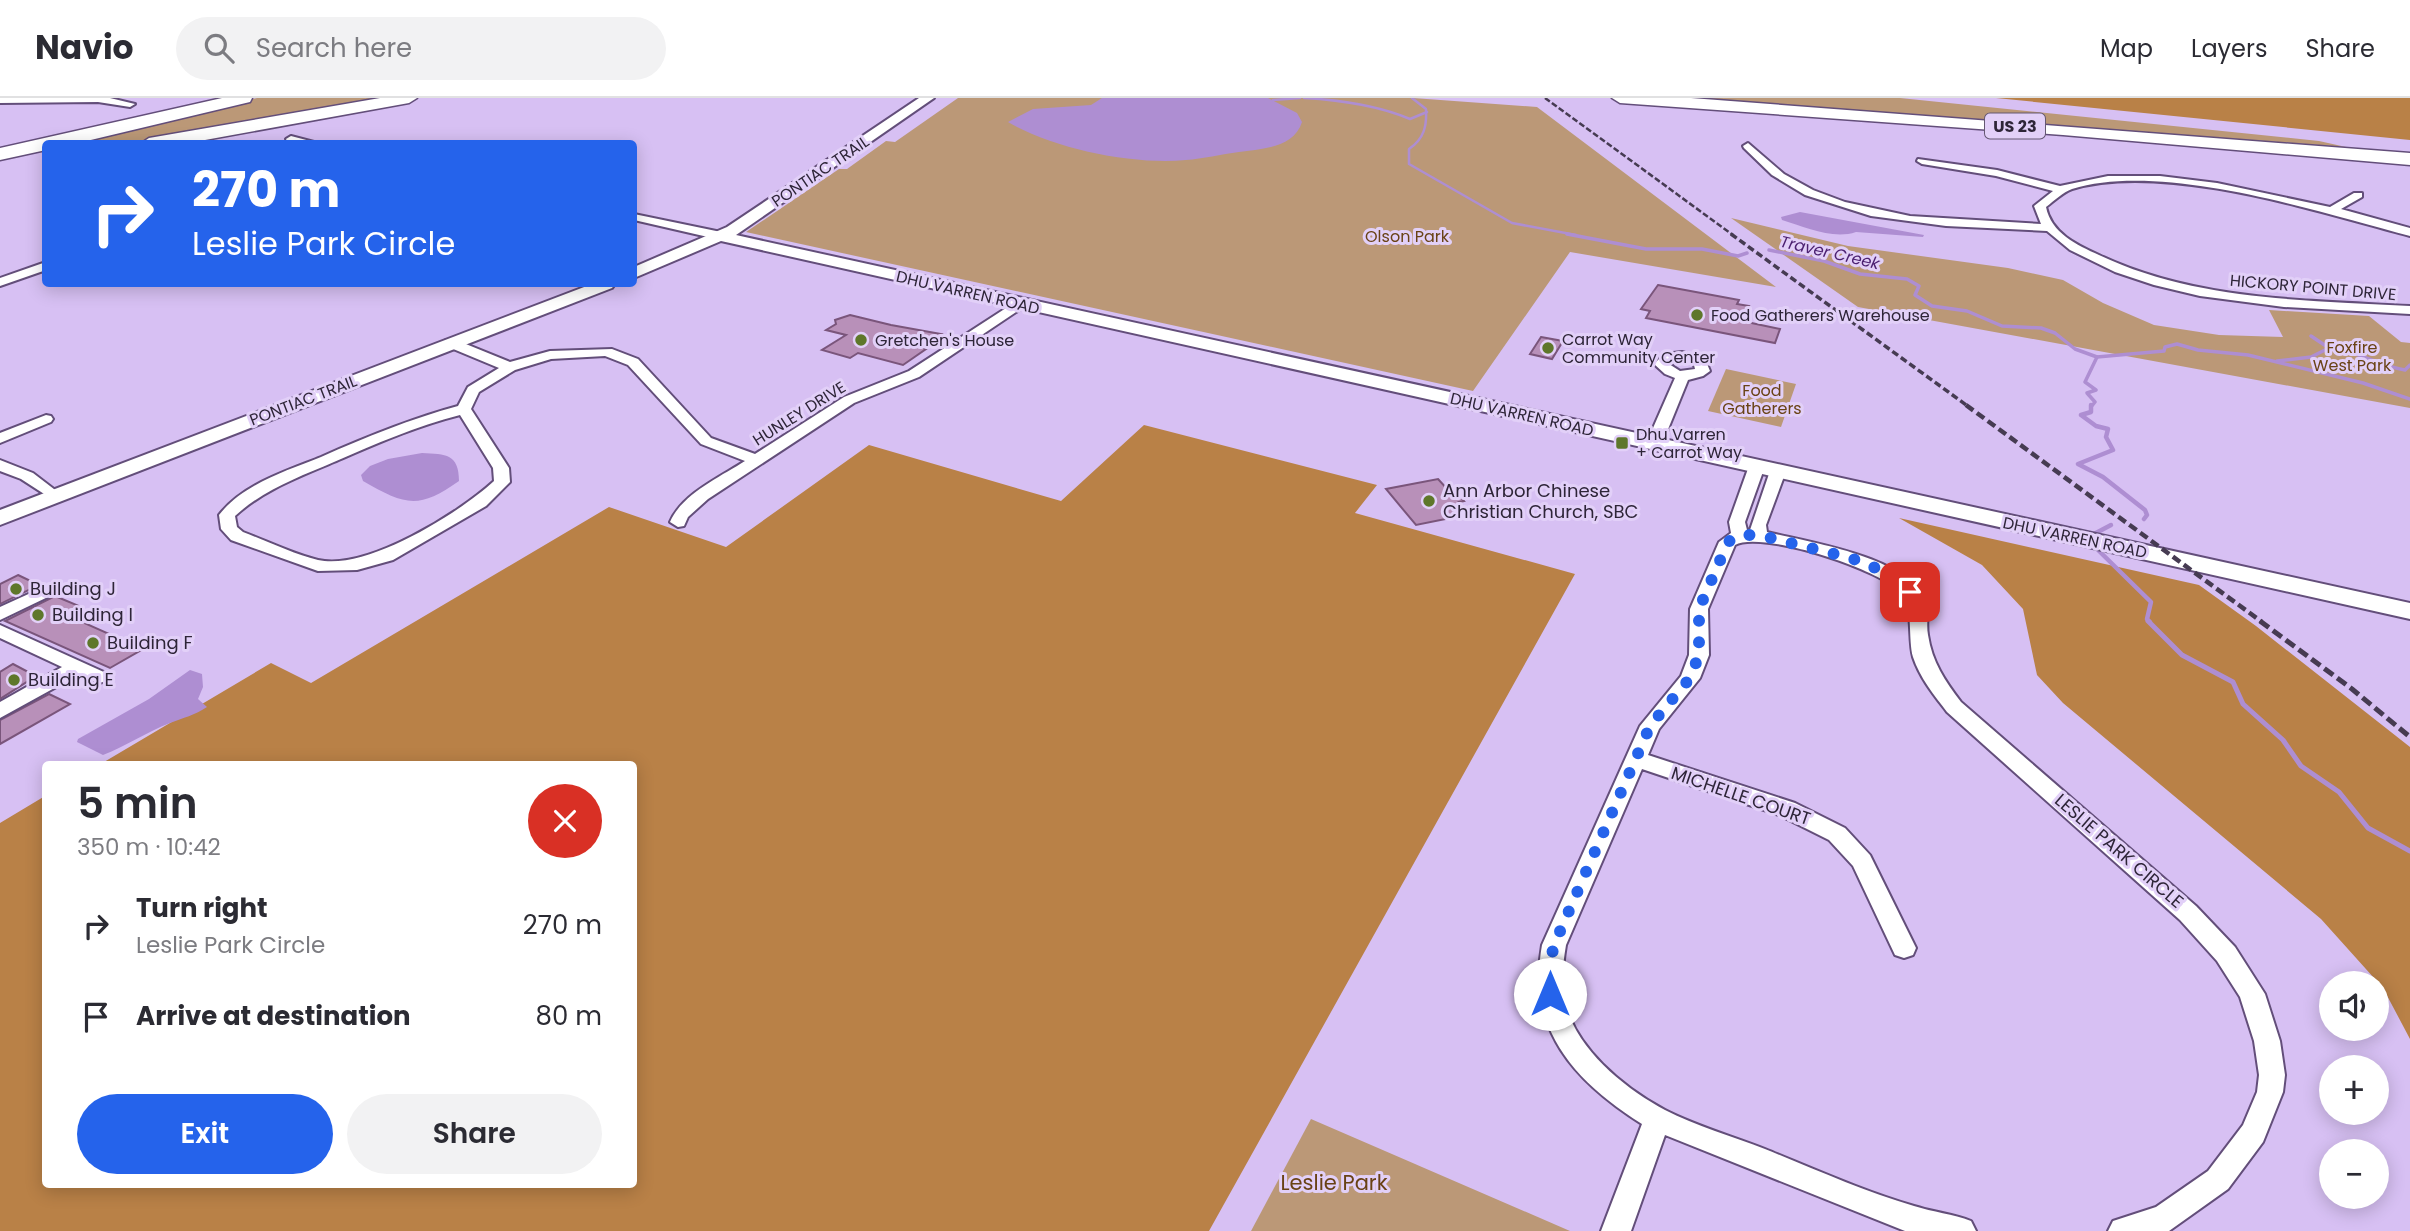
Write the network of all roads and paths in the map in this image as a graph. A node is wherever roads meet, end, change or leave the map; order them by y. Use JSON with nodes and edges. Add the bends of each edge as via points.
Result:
{"nodes":[{"id":1,"x":391,"y":98,"type":"edge"},
{"id":2,"x":410,"y":98,"type":"edge"},
{"id":3,"x":928,"y":98,"type":"edge"},
{"id":4,"x":1620,"y":98,"type":"edge"},
{"id":5,"x":99,"y":99,"type":"edge"},
{"id":6,"x":240,"y":99,"type":"edge"},
{"id":7,"x":0,"y":100,"type":"edge"},
{"id":8,"x":130,"y":104,"type":"dead end"},
{"id":9,"x":2048,"y":111,"type":"dead end"},
{"id":10,"x":295,"y":117,"type":"junction"},
{"id":11,"x":291,"y":139,"type":"dead end"},
{"id":12,"x":64,"y":140,"type":"edge"},
{"id":13,"x":171,"y":140,"type":"edge"},
{"id":14,"x":295,"y":140,"type":"edge"},
{"id":15,"x":42,"y":145,"type":"edge"},
{"id":16,"x":1748,"y":146,"type":"dead end"},
{"id":17,"x":2410,"y":148,"type":"edge"},
{"id":18,"x":0,"y":154,"type":"edge"},
{"id":19,"x":2410,"y":159,"type":"edge"},
{"id":20,"x":1922,"y":161,"type":"dead end"},
{"id":21,"x":42,"y":163,"type":"edge"},
{"id":22,"x":0,"y":170,"type":"edge"},
{"id":23,"x":2057,"y":189,"type":"junction"},
{"id":24,"x":2358,"y":195,"type":"dead end"},
{"id":25,"x":2332,"y":209,"type":"junction"},
{"id":26,"x":637,"y":219,"type":"edge"},
{"id":27,"x":2049,"y":228,"type":"junction"},
{"id":28,"x":2410,"y":232,"type":"edge"},
{"id":29,"x":721,"y":236,"type":"junction"},
{"id":30,"x":42,"y":267,"type":"edge"},
{"id":31,"x":637,"y":272,"type":"edge"},
{"id":32,"x":0,"y":282,"type":"edge"},
{"id":33,"x":598,"y":287,"type":"edge"},
{"id":34,"x":1020,"y":303,"type":"junction"},
{"id":35,"x":2410,"y":310,"type":"edge"},
{"id":36,"x":457,"y":341,"type":"junction"},
{"id":37,"x":507,"y":365,"type":"junction"},
{"id":38,"x":1683,"y":375,"type":"dead end"},
{"id":39,"x":464,"y":409,"type":"junction"},
{"id":40,"x":46,"y":419,"type":"dead end"},
{"id":41,"x":0,"y":438,"type":"edge"},
{"id":42,"x":1654,"y":444,"type":"junction"},
{"id":43,"x":756,"y":460,"type":"junction"},
{"id":44,"x":0,"y":465,"type":"edge"},
{"id":45,"x":1767,"y":469,"type":"junction"},
{"id":46,"x":55,"y":496,"type":"junction"},
{"id":47,"x":1743,"y":504,"type":"junction"},
{"id":48,"x":1764,"y":509,"type":"junction"},
{"id":49,"x":0,"y":518,"type":"edge"},
{"id":50,"x":678,"y":522,"type":"dead end"},
{"id":51,"x":1749,"y":535,"type":"junction"},
{"id":52,"x":46,"y":591,"type":"dead end"},
{"id":53,"x":2410,"y":611,"type":"edge"},
{"id":54,"x":0,"y":614,"type":"edge"},
{"id":55,"x":0,"y":631,"type":"edge"},
{"id":56,"x":77,"y":667,"type":"junction"},
{"id":57,"x":99,"y":677,"type":"dead end"},
{"id":58,"x":0,"y":711,"type":"edge"},
{"id":59,"x":1636,"y":759,"type":"junction"},
{"id":60,"x":1904,"y":948,"type":"dead end"},
{"id":61,"x":1657,"y":1119,"type":"junction"},
{"id":62,"x":1616,"y":1231,"type":"edge"},
{"id":63,"x":1961,"y":1231,"type":"edge"},
{"id":64,"x":2123,"y":1231,"type":"edge"}],
"edges":[{"from":1,"to":10,"type":"highway"},
{"from":2,"to":10,"type":"highway"},
{"from":3,"to":29,"type":"main road","name":"PONTIAC TRAIL"},
{"from":4,"to":19,"type":"highway","number":"US 23"},
{"from":5,"to":7,"type":"street"},
{"from":5,"to":8,"type":"street"},
{"from":6,"to":12,"type":"highway"},
{"from":9,"to":17,"type":"highway","number":"US 23"},
{"from":10,"to":13,"type":"highway"},
{"from":11,"to":14,"type":"street"},
{"from":15,"to":18,"type":"highway"},
{"from":16,"to":27,"type":"street","via":[[1792,183],[1852,206],[1932,221]]},
{"from":20,"to":23,"type":"street"},
{"from":21,"to":22,"type":"highway"},
{"from":23,"to":25,"type":"street","via":[[2104,181],[2162,181],[2248,191]]},
{"from":23,"to":27,"type":"street","via":[[2040,206]]},
{"from":24,"to":25,"type":"street"},
{"from":25,"to":28,"type":"street"},
{"from":26,"to":29,"type":"street","name":"DHU VARREN ROAD"},
{"from":27,"to":35,"type":"street","name":"HICKORY POINT DRIVE","via":[[2099,260],[2196,290],[2280,303]]},
{"from":29,"to":31,"type":"main road","name":"PONTIAC TRAIL"},
{"from":29,"to":34,"type":"main road","name":"DHU VARREN ROAD"},
{"from":30,"to":32,"type":"street"},
{"from":33,"to":36,"type":"main road","name":"PONTIAC TRAIL"},
{"from":34,"to":42,"type":"main road","name":"DHU VARREN ROAD"},
{"from":34,"to":43,"type":"street","name":"HUNLEY DRIVE","via":[[914,374],[849,400]]},
{"from":36,"to":37,"type":"street","via":[[485,359]]},
{"from":36,"to":46,"type":"main road","name":"PONTIAC TRAIL"},
{"from":37,"to":39,"type":"street","via":[[473,390]]},
{"from":37,"to":43,"type":"street","via":[[566,352],[596,351],[625,357],[706,441]]},
{"from":38,"to":42,"type":"street"},
{"from":39,"to":39,"type":"street","via":[[502,468],[502,482],[480,503],[387,555],[356,565],[318,566],[229,529],[227,515],[255,491],[415,422]]},
{"from":40,"to":41,"type":"street"},
{"from":42,"to":45,"type":"main road","name":"DHU VARREN ROAD"},
{"from":43,"to":50,"type":"street","name":"HUNLEY DRIVE","via":[[702,496]]},
{"from":44,"to":46,"type":"street","via":[[27,476]]},
{"from":45,"to":47,"type":"street"},
{"from":45,"to":48,"type":"street"},
{"from":45,"to":53,"type":"main road","name":"DHU VARREN ROAD"},
{"from":46,"to":49,"type":"main road","name":"PONTIAC TRAIL"},
{"from":47,"to":48,"type":"street"},
{"from":47,"to":51,"type":"street","via":[[1737,522]]},
{"from":48,"to":51,"type":"street"},
{"from":51,"to":59,"type":"street","via":[[1728,542],[1699,609],[1699,655],[1690,678],[1650,726]]},
{"from":51,"to":64,"type":"street","name":"LESLIE PARK CIRCLE","via":[[1864,562],[1904,586],[1917,603],[1923,658],[1954,707],[2188,912],[2242,975],[2264,1028],[2272,1075],[2253,1133],[2218,1180],[2164,1219]]},
{"from":52,"to":54,"type":"street"},
{"from":55,"to":56,"type":"street"},
{"from":56,"to":57,"type":"street"},
{"from":56,"to":58,"type":"street"},
{"from":59,"to":60,"type":"street","name":"MICHELLE COURT","via":[[1802,815],[1832,830],[1862,861]]},
{"from":59,"to":61,"type":"street","via":[[1554,945],[1548,972],[1555,1014],[1582,1060],[1630,1104]]},
{"from":61,"to":62,"type":"street"},
{"from":61,"to":63,"type":"street","via":[[1847,1196],[1916,1221]]}]}
